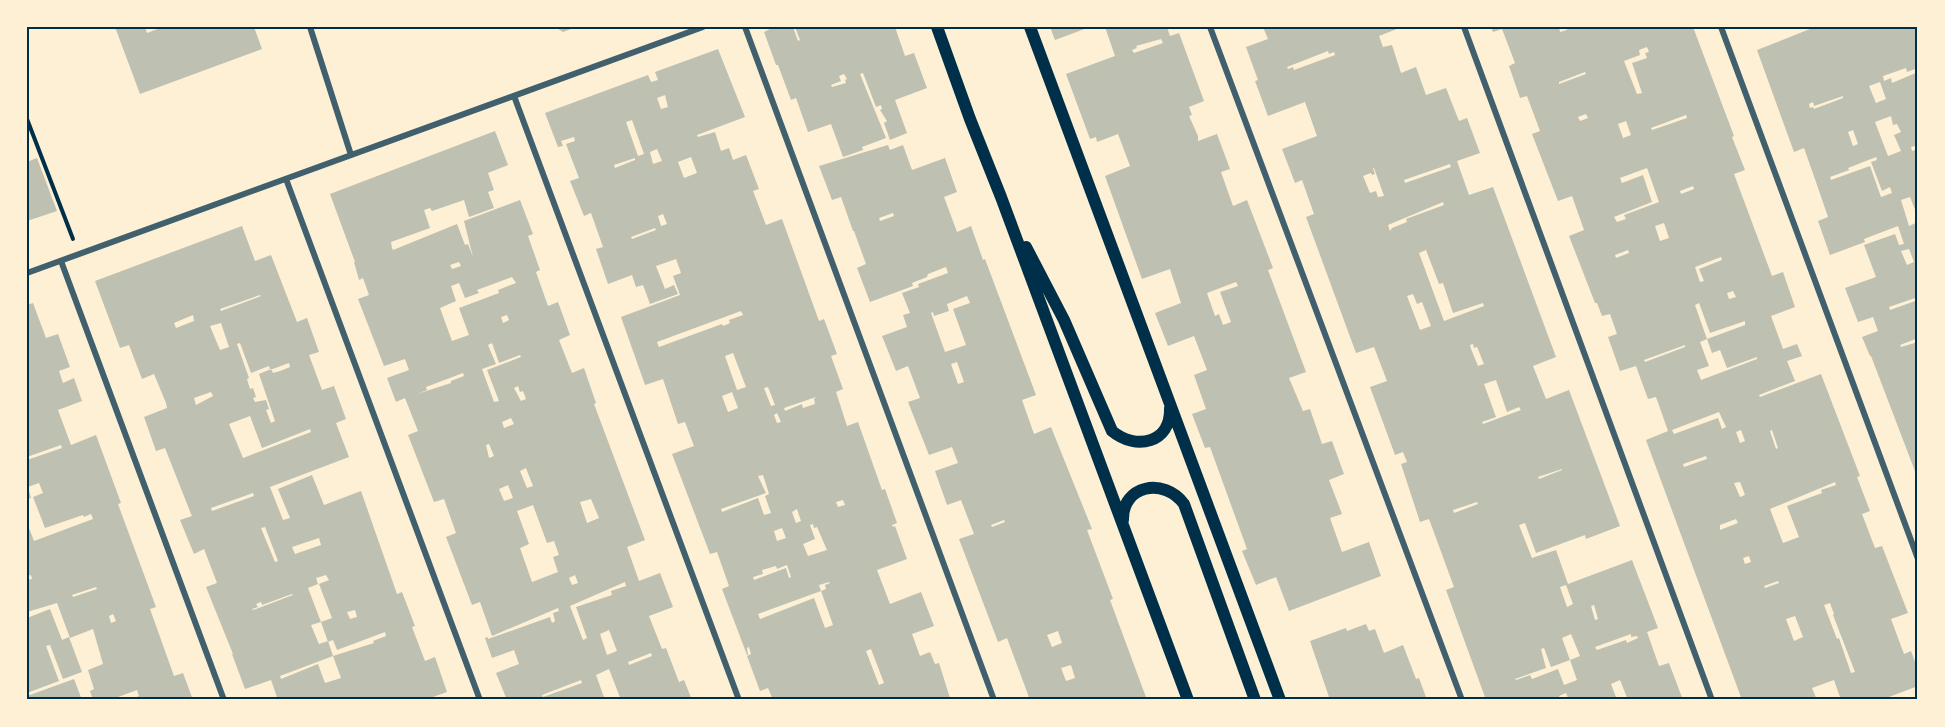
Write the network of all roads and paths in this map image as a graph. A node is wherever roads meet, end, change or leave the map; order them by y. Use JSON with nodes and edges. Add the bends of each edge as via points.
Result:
{"nodes":[{"id":1,"x":310,"y":27,"type":"edge"},
{"id":2,"x":703,"y":27,"type":"edge"},
{"id":3,"x":745,"y":27,"type":"edge"},
{"id":4,"x":937,"y":27,"type":"edge"},
{"id":5,"x":1030,"y":27,"type":"edge"},
{"id":6,"x":1210,"y":27,"type":"edge"},
{"id":7,"x":1464,"y":27,"type":"edge"},
{"id":8,"x":1721,"y":27,"type":"edge"},
{"id":9,"x":514,"y":96,"type":"junction"},
{"id":10,"x":27,"y":119,"type":"edge"},
{"id":11,"x":351,"y":155,"type":"junction"},
{"id":12,"x":286,"y":179,"type":"junction"},
{"id":13,"x":1001,"y":198,"type":"junction"},
{"id":14,"x":79,"y":254,"type":"junction"},
{"id":15,"x":61,"y":261,"type":"junction"},
{"id":16,"x":27,"y":273,"type":"edge"},
{"id":17,"x":1170,"y":404,"type":"junction"},
{"id":18,"x":1124,"y":528,"type":"junction"},
{"id":19,"x":1918,"y":559,"type":"edge"},
{"id":20,"x":224,"y":700,"type":"edge"},
{"id":21,"x":480,"y":700,"type":"edge"},
{"id":22,"x":739,"y":700,"type":"edge"},
{"id":23,"x":994,"y":700,"type":"edge"},
{"id":24,"x":1188,"y":700,"type":"edge"},
{"id":25,"x":1255,"y":700,"type":"edge"},
{"id":26,"x":1280,"y":700,"type":"edge"},
{"id":27,"x":1462,"y":700,"type":"edge"},
{"id":28,"x":1712,"y":700,"type":"edge"}],
"edges":[{"from":1,"to":11,"type":"street"},
{"from":2,"to":9,"type":"street"},
{"from":3,"to":23,"type":"street"},
{"from":4,"to":13,"type":"main road"},
{"from":5,"to":17,"type":"main road"},
{"from":6,"to":27,"type":"street"},
{"from":7,"to":28,"type":"street"},
{"from":8,"to":19,"type":"street"},
{"from":9,"to":11,"type":"street"},
{"from":9,"to":22,"type":"street"},
{"from":10,"to":14,"type":"path"},
{"from":11,"to":12,"type":"street"},
{"from":12,"to":14,"type":"street"},
{"from":12,"to":21,"type":"street"},
{"from":13,"to":17,"type":"main road","via":[[1064,320],[1112,432],[1137,443],[1156,438],[1168,422]]},
{"from":13,"to":18,"type":"main road"},
{"from":14,"to":15,"type":"street"},
{"from":15,"to":16,"type":"street"},
{"from":15,"to":20,"type":"street"},
{"from":17,"to":26,"type":"main road"},
{"from":18,"to":24,"type":"main road"},
{"from":18,"to":25,"type":"main road","via":[[1125,506],[1140,491],[1160,487],[1178,496]]}]}
